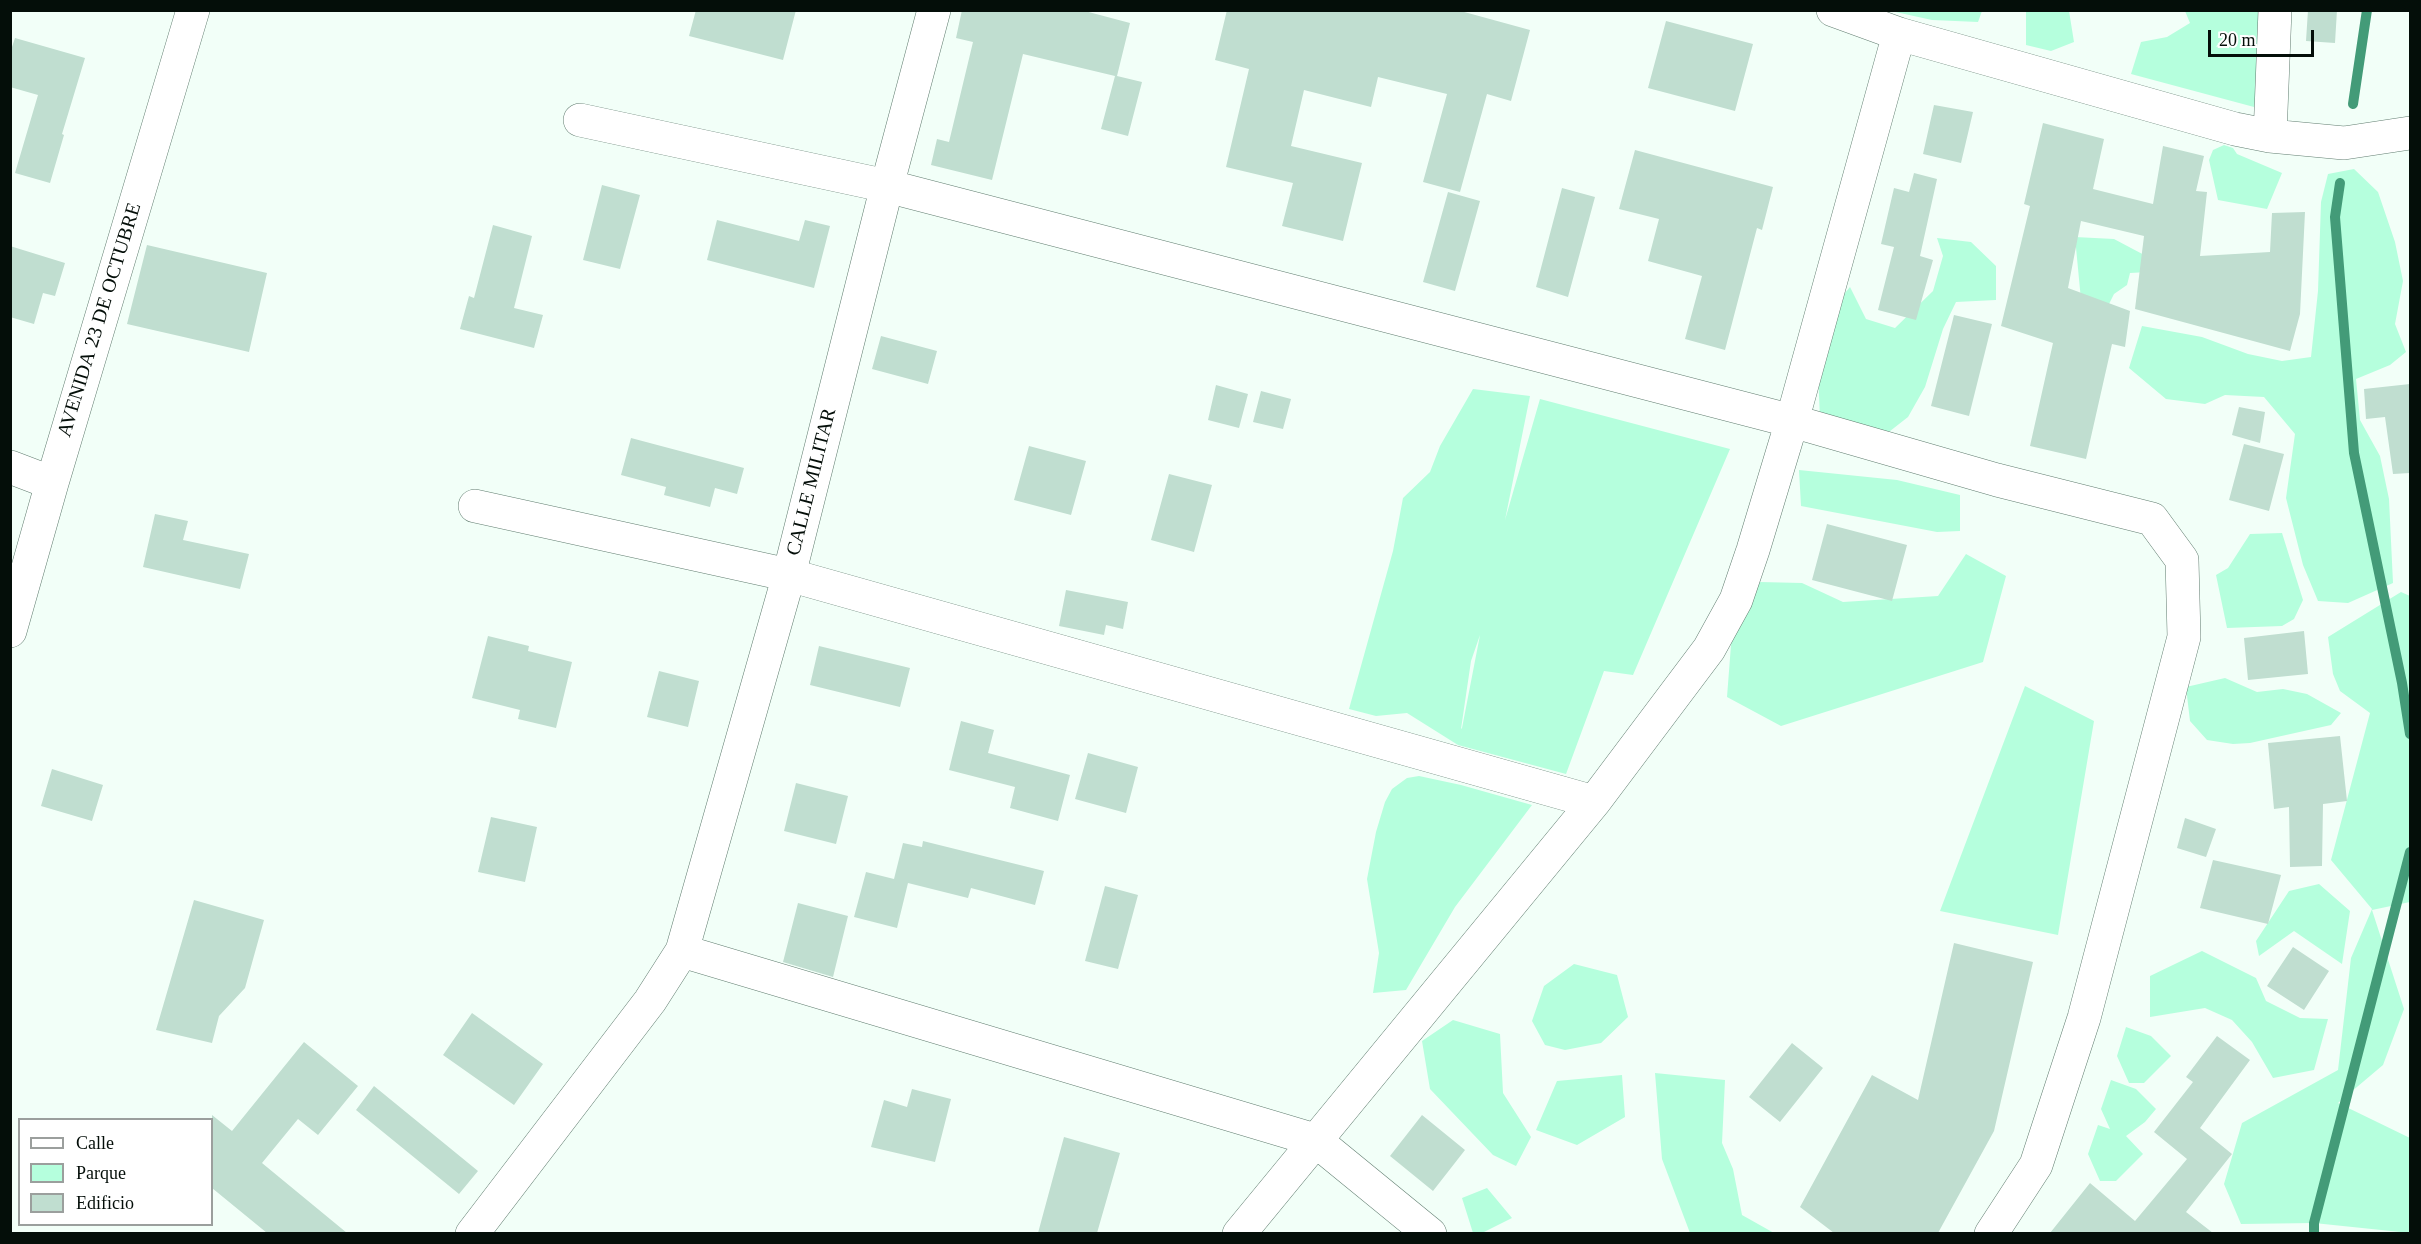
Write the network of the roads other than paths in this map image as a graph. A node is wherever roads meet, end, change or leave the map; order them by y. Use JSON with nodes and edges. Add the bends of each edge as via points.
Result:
{"nodes":[{"id":1,"x":934,"y":10,"type":"edge"},
{"id":2,"x":1833,"y":10,"type":"edge"},
{"id":3,"x":2275,"y":10,"type":"edge"},
{"id":4,"x":188,"y":12,"type":"edge"},
{"id":5,"x":1899,"y":34,"type":"junction"},
{"id":6,"x":580,"y":120,"type":"dead end"},
{"id":7,"x":2410,"y":133,"type":"edge"},
{"id":8,"x":2270,"y":136,"type":"junction"},
{"id":9,"x":887,"y":186,"type":"junction"},
{"id":10,"x":1792,"y":421,"type":"junction"},
{"id":11,"x":10,"y":467,"type":"edge"},
{"id":12,"x":52,"y":483,"type":"junction"},
{"id":13,"x":475,"y":506,"type":"dead end"},
{"id":14,"x":789,"y":575,"type":"junction"},
{"id":15,"x":10,"y":631,"type":"edge"},
{"id":16,"x":1594,"y":802,"type":"junction"},
{"id":17,"x":682,"y":951,"type":"junction"},
{"id":18,"x":1315,"y":1140,"type":"junction"},
{"id":19,"x":472,"y":1233,"type":"edge"},
{"id":20,"x":1239,"y":1233,"type":"edge"},
{"id":21,"x":1430,"y":1233,"type":"edge"},
{"id":22,"x":1991,"y":1233,"type":"edge"}],
"edges":[{"from":1,"to":9,"type":"street","name":"CALLE MILITAR"},
{"from":2,"to":5,"type":"street"},
{"from":3,"to":8,"type":"street"},
{"from":4,"to":12,"type":"street","name":"AVENIDA 23 DE OCTUBRE"},
{"from":5,"to":8,"type":"street"},
{"from":5,"to":10,"type":"street"},
{"from":6,"to":9,"type":"street"},
{"from":7,"to":8,"type":"street","via":[[2343,143]]},
{"from":9,"to":10,"type":"street"},
{"from":9,"to":14,"type":"street","name":"CALLE MILITAR"},
{"from":10,"to":16,"type":"street","via":[[1736,600],[1709,649]]},
{"from":10,"to":22,"type":"street","via":[[2151,519],[2182,560],[2184,637],[2084,1018],[2036,1165]]},
{"from":11,"to":12,"type":"street"},
{"from":12,"to":15,"type":"street","name":"AVENIDA 23 DE OCTUBRE"},
{"from":13,"to":14,"type":"street"},
{"from":14,"to":16,"type":"street"},
{"from":14,"to":17,"type":"street","name":"CALLE MILITAR"},
{"from":16,"to":18,"type":"street"},
{"from":17,"to":18,"type":"street"},
{"from":17,"to":19,"type":"street","name":"CALLE MILITAR","via":[[650,1001]]},
{"from":18,"to":20,"type":"street"},
{"from":18,"to":21,"type":"street"}]}
